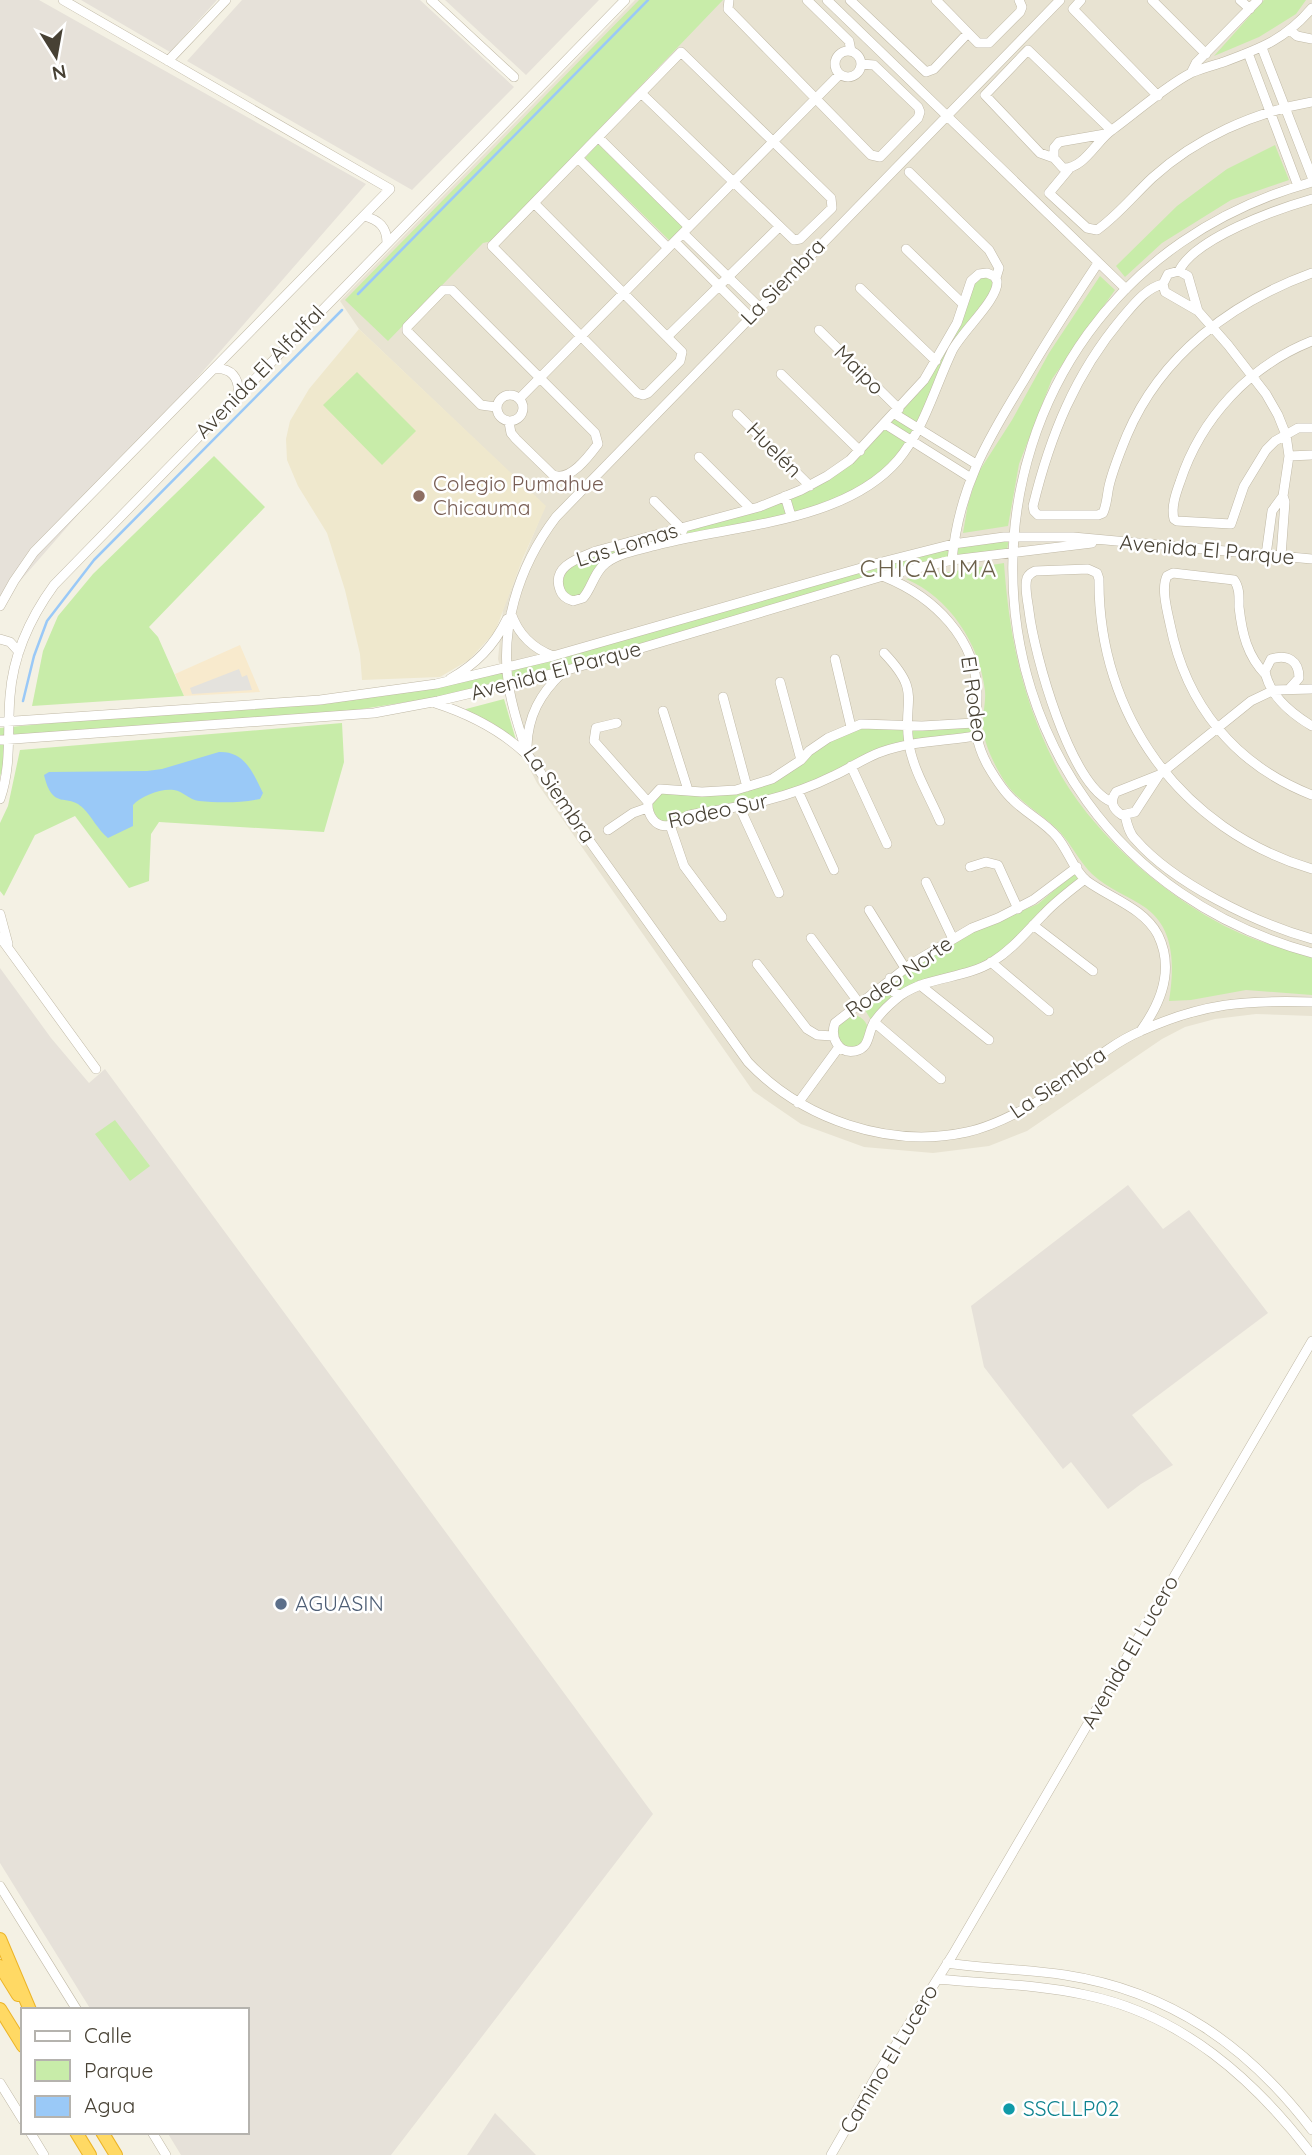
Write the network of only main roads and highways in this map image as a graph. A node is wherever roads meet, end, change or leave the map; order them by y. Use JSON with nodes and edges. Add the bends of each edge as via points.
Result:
{"nodes":[{"id":1,"x":0,"y":1939,"type":"edge"},
{"id":2,"x":0,"y":1966,"type":"edge"},
{"id":3,"x":28,"y":2008,"type":"edge"},
{"id":4,"x":28,"y":2008,"type":"edge"},
{"id":5,"x":0,"y":2009,"type":"edge"},
{"id":6,"x":21,"y":2043,"type":"edge"},
{"id":7,"x":77,"y":2134,"type":"edge"},
{"id":8,"x":104,"y":2134,"type":"edge"},
{"id":9,"x":90,"y":2155,"type":"edge"},
{"id":10,"x":117,"y":2155,"type":"edge"}],
"edges":[{"from":1,"to":3,"type":"highway"},
{"from":2,"to":4,"type":"highway"},
{"from":5,"to":6,"type":"highway"},
{"from":7,"to":9,"type":"highway"},
{"from":8,"to":10,"type":"highway"}]}
